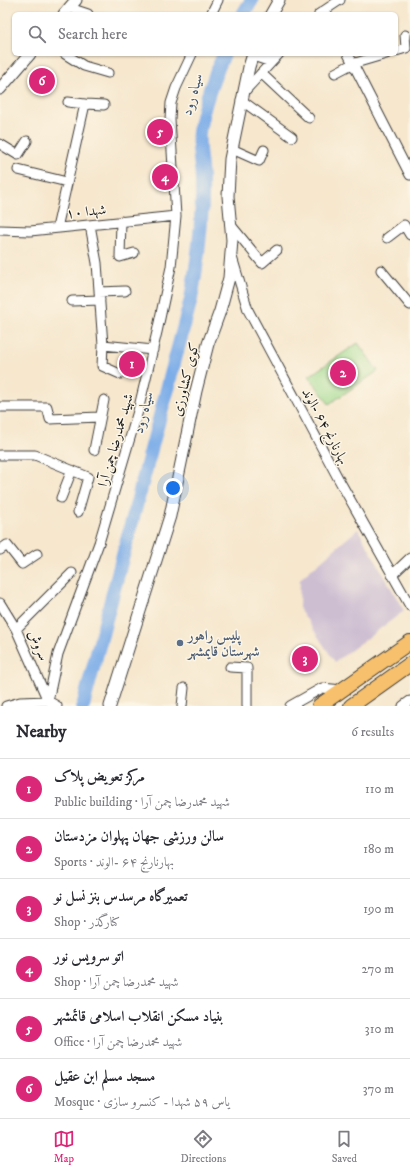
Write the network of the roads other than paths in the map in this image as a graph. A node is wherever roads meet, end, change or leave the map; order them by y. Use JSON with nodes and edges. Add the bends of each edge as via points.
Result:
{"nodes":[{"id":1,"x":218,"y":0,"type":"edge"},
{"id":2,"x":279,"y":0,"type":"edge"},
{"id":3,"x":340,"y":0,"type":"edge"},
{"id":4,"x":70,"y":7,"type":"edge"},
{"id":5,"x":83,"y":12,"type":"edge"},
{"id":6,"x":212,"y":12,"type":"edge"},
{"id":7,"x":272,"y":12,"type":"edge"},
{"id":8,"x":324,"y":12,"type":"edge"},
{"id":9,"x":405,"y":35,"type":"dead end"},
{"id":10,"x":398,"y":50,"type":"edge"},
{"id":11,"x":28,"y":56,"type":"edge"},
{"id":12,"x":68,"y":56,"type":"edge"},
{"id":13,"x":191,"y":56,"type":"edge"},
{"id":14,"x":253,"y":56,"type":"edge"},
{"id":15,"x":256,"y":56,"type":"edge"},
{"id":16,"x":277,"y":56,"type":"edge"},
{"id":17,"x":349,"y":56,"type":"edge"},
{"id":18,"x":379,"y":56,"type":"edge"},
{"id":19,"x":271,"y":62,"type":"junction"},
{"id":20,"x":352,"y":64,"type":"junction"},
{"id":21,"x":108,"y":73,"type":"dead end"},
{"id":22,"x":261,"y":73,"type":"junction"},
{"id":23,"x":335,"y":73,"type":"dead end"},
{"id":24,"x":0,"y":89,"type":"edge"},
{"id":25,"x":242,"y":96,"type":"junction"},
{"id":26,"x":68,"y":102,"type":"dead end"},
{"id":27,"x":85,"y":104,"type":"junction"},
{"id":28,"x":104,"y":105,"type":"dead end"},
{"id":29,"x":309,"y":118,"type":"dead end"},
{"id":30,"x":292,"y":137,"type":"dead end"},
{"id":31,"x":27,"y":141,"type":"dead end"},
{"id":32,"x":0,"y":144,"type":"edge"},
{"id":33,"x":232,"y":149,"type":"junction"},
{"id":34,"x":264,"y":150,"type":"dead end"},
{"id":35,"x":18,"y":170,"type":"dead end"},
{"id":36,"x":410,"y":175,"type":"edge"},
{"id":37,"x":67,"y":182,"type":"junction"},
{"id":38,"x":176,"y":216,"type":"junction"},
{"id":39,"x":121,"y":222,"type":"junction"},
{"id":40,"x":230,"y":224,"type":"junction"},
{"id":41,"x":90,"y":225,"type":"junction"},
{"id":42,"x":57,"y":228,"type":"junction"},
{"id":43,"x":0,"y":230,"type":"edge"},
{"id":44,"x":410,"y":235,"type":"edge"},
{"id":45,"x":388,"y":238,"type":"dead end"},
{"id":46,"x":277,"y":250,"type":"dead end"},
{"id":47,"x":134,"y":253,"type":"dead end"},
{"id":48,"x":231,"y":254,"type":"junction"},
{"id":49,"x":381,"y":270,"type":"dead end"},
{"id":50,"x":125,"y":291,"type":"dead end"},
{"id":51,"x":100,"y":296,"type":"junction"},
{"id":52,"x":72,"y":301,"type":"dead end"},
{"id":53,"x":410,"y":305,"type":"edge"},
{"id":54,"x":103,"y":345,"type":"junction"},
{"id":55,"x":153,"y":350,"type":"junction"},
{"id":56,"x":120,"y":374,"type":"dead end"},
{"id":57,"x":104,"y":400,"type":"dead end"},
{"id":58,"x":0,"y":407,"type":"edge"},
{"id":59,"x":100,"y":417,"type":"junction"},
{"id":60,"x":94,"y":450,"type":"dead end"},
{"id":61,"x":0,"y":454,"type":"edge"},
{"id":62,"x":72,"y":470,"type":"junction"},
{"id":63,"x":61,"y":498,"type":"dead end"},
{"id":64,"x":78,"y":512,"type":"dead end"},
{"id":65,"x":0,"y":550,"type":"edge"},
{"id":66,"x":37,"y":554,"type":"dead end"},
{"id":67,"x":410,"y":558,"type":"edge"},
{"id":68,"x":72,"y":573,"type":"dead end"},
{"id":69,"x":392,"y":574,"type":"junction"},
{"id":70,"x":0,"y":603,"type":"edge"},
{"id":71,"x":410,"y":606,"type":"edge"},
{"id":72,"x":16,"y":629,"type":"junction"},
{"id":73,"x":410,"y":642,"type":"edge"},
{"id":74,"x":410,"y":664,"type":"edge"},
{"id":75,"x":230,"y":667,"type":"dead end"},
{"id":76,"x":184,"y":688,"type":"dead end"},
{"id":77,"x":342,"y":690,"type":"junction"},
{"id":78,"x":48,"y":700,"type":"junction"},
{"id":79,"x":410,"y":701,"type":"edge"},
{"id":80,"x":6,"y":706,"type":"edge"},
{"id":81,"x":57,"y":706,"type":"edge"},
{"id":82,"x":110,"y":706,"type":"edge"},
{"id":83,"x":182,"y":706,"type":"edge"},
{"id":84,"x":247,"y":706,"type":"edge"},
{"id":85,"x":290,"y":706,"type":"edge"},
{"id":86,"x":319,"y":706,"type":"edge"},
{"id":87,"x":351,"y":706,"type":"edge"},
{"id":88,"x":403,"y":706,"type":"edge"}],
"edges":[{"from":1,"to":6,"type":"street"},
{"from":2,"to":7,"type":"street"},
{"from":3,"to":8,"type":"street"},
{"from":4,"to":5,"type":"street"},
{"from":9,"to":10,"type":"street","via":[[406,48]]},
{"from":11,"to":24,"type":"street"},
{"from":12,"to":21,"type":"street","via":[[84,66]]},
{"from":13,"to":38,"type":"street","name":"شهید محمدرضا چمن آرا","via":[[171,103]]},
{"from":14,"to":25,"type":"street","name":"کوی کشاورزی"},
{"from":15,"to":19,"type":"street"},
{"from":16,"to":19,"type":"street"},
{"from":17,"to":20,"type":"street"},
{"from":18,"to":20,"type":"street"},
{"from":19,"to":22,"type":"street"},
{"from":20,"to":23,"type":"street"},
{"from":20,"to":36,"type":"street"},
{"from":22,"to":25,"type":"street"},
{"from":22,"to":29,"type":"street"},
{"from":25,"to":30,"type":"street"},
{"from":25,"to":33,"type":"street","name":"کوی کشاورزی"},
{"from":26,"to":27,"type":"street"},
{"from":27,"to":28,"type":"street"},
{"from":27,"to":37,"type":"street"},
{"from":31,"to":32,"type":"street","via":[[18,155]]},
{"from":33,"to":34,"type":"street","via":[[257,165]]},
{"from":33,"to":40,"type":"street","name":"کوی کشاورزی","via":[[228,196]]},
{"from":35,"to":37,"type":"street"},
{"from":37,"to":42,"type":"street"},
{"from":38,"to":39,"type":"street","name":"شهدا ۱۰"},
{"from":38,"to":55,"type":"street","name":"شهید محمدرضا چمن آرا","via":[[171,267]]},
{"from":39,"to":41,"type":"street","name":"شهدا ۱۰"},
{"from":39,"to":47,"type":"street","via":[[120,257]]},
{"from":40,"to":46,"type":"street","via":[[262,263]]},
{"from":40,"to":48,"type":"street","name":"کوی کشاورزی"},
{"from":41,"to":42,"type":"street","name":"شهدا ۱۰"},
{"from":41,"to":51,"type":"street","via":[[98,263]]},
{"from":42,"to":43,"type":"street","name":"شهدا ۱۰","via":[[30,231]]},
{"from":44,"to":45,"type":"street","via":[[404,225]]},
{"from":48,"to":69,"type":"street","name":"بهارنارنج ۶۴ -الوند","via":[[248,310]]},
{"from":48,"to":82,"type":"street","name":"کوی کشاورزی","via":[[229,278],[196,391],[170,516]]},
{"from":49,"to":53,"type":"street"},
{"from":50,"to":51,"type":"street"},
{"from":51,"to":52,"type":"street"},
{"from":51,"to":54,"type":"street"},
{"from":54,"to":55,"type":"street"},
{"from":54,"to":56,"type":"street","via":[[102,366]]},
{"from":55,"to":78,"type":"street","name":"شهید محمدرضا چمن آرا","via":[[99,544],[58,654]]},
{"from":57,"to":59,"type":"street"},
{"from":58,"to":59,"type":"street","via":[[47,407],[50,419]]},
{"from":59,"to":60,"type":"street"},
{"from":61,"to":62,"type":"street","via":[[35,455]]},
{"from":62,"to":63,"type":"street"},
{"from":62,"to":64,"type":"street","via":[[88,477]]},
{"from":65,"to":66,"type":"street","via":[[7,545],[22,564]]},
{"from":67,"to":69,"type":"street"},
{"from":68,"to":72,"type":"street"},
{"from":69,"to":71,"type":"street","name":"بهارنارنج ۶۴ -الوند"},
{"from":70,"to":72,"type":"street","name":"سروش"},
{"from":72,"to":78,"type":"street","name":"سروش"},
{"from":73,"to":77,"type":"highway"},
{"from":74,"to":87,"type":"highway"},
{"from":75,"to":84,"type":"street","via":[[247,668]]},
{"from":76,"to":83,"type":"street"},
{"from":77,"to":85,"type":"street","via":[[322,688]]},
{"from":77,"to":86,"type":"highway"},
{"from":78,"to":80,"type":"street"},
{"from":78,"to":81,"type":"street"},
{"from":79,"to":88,"type":"street"}]}
